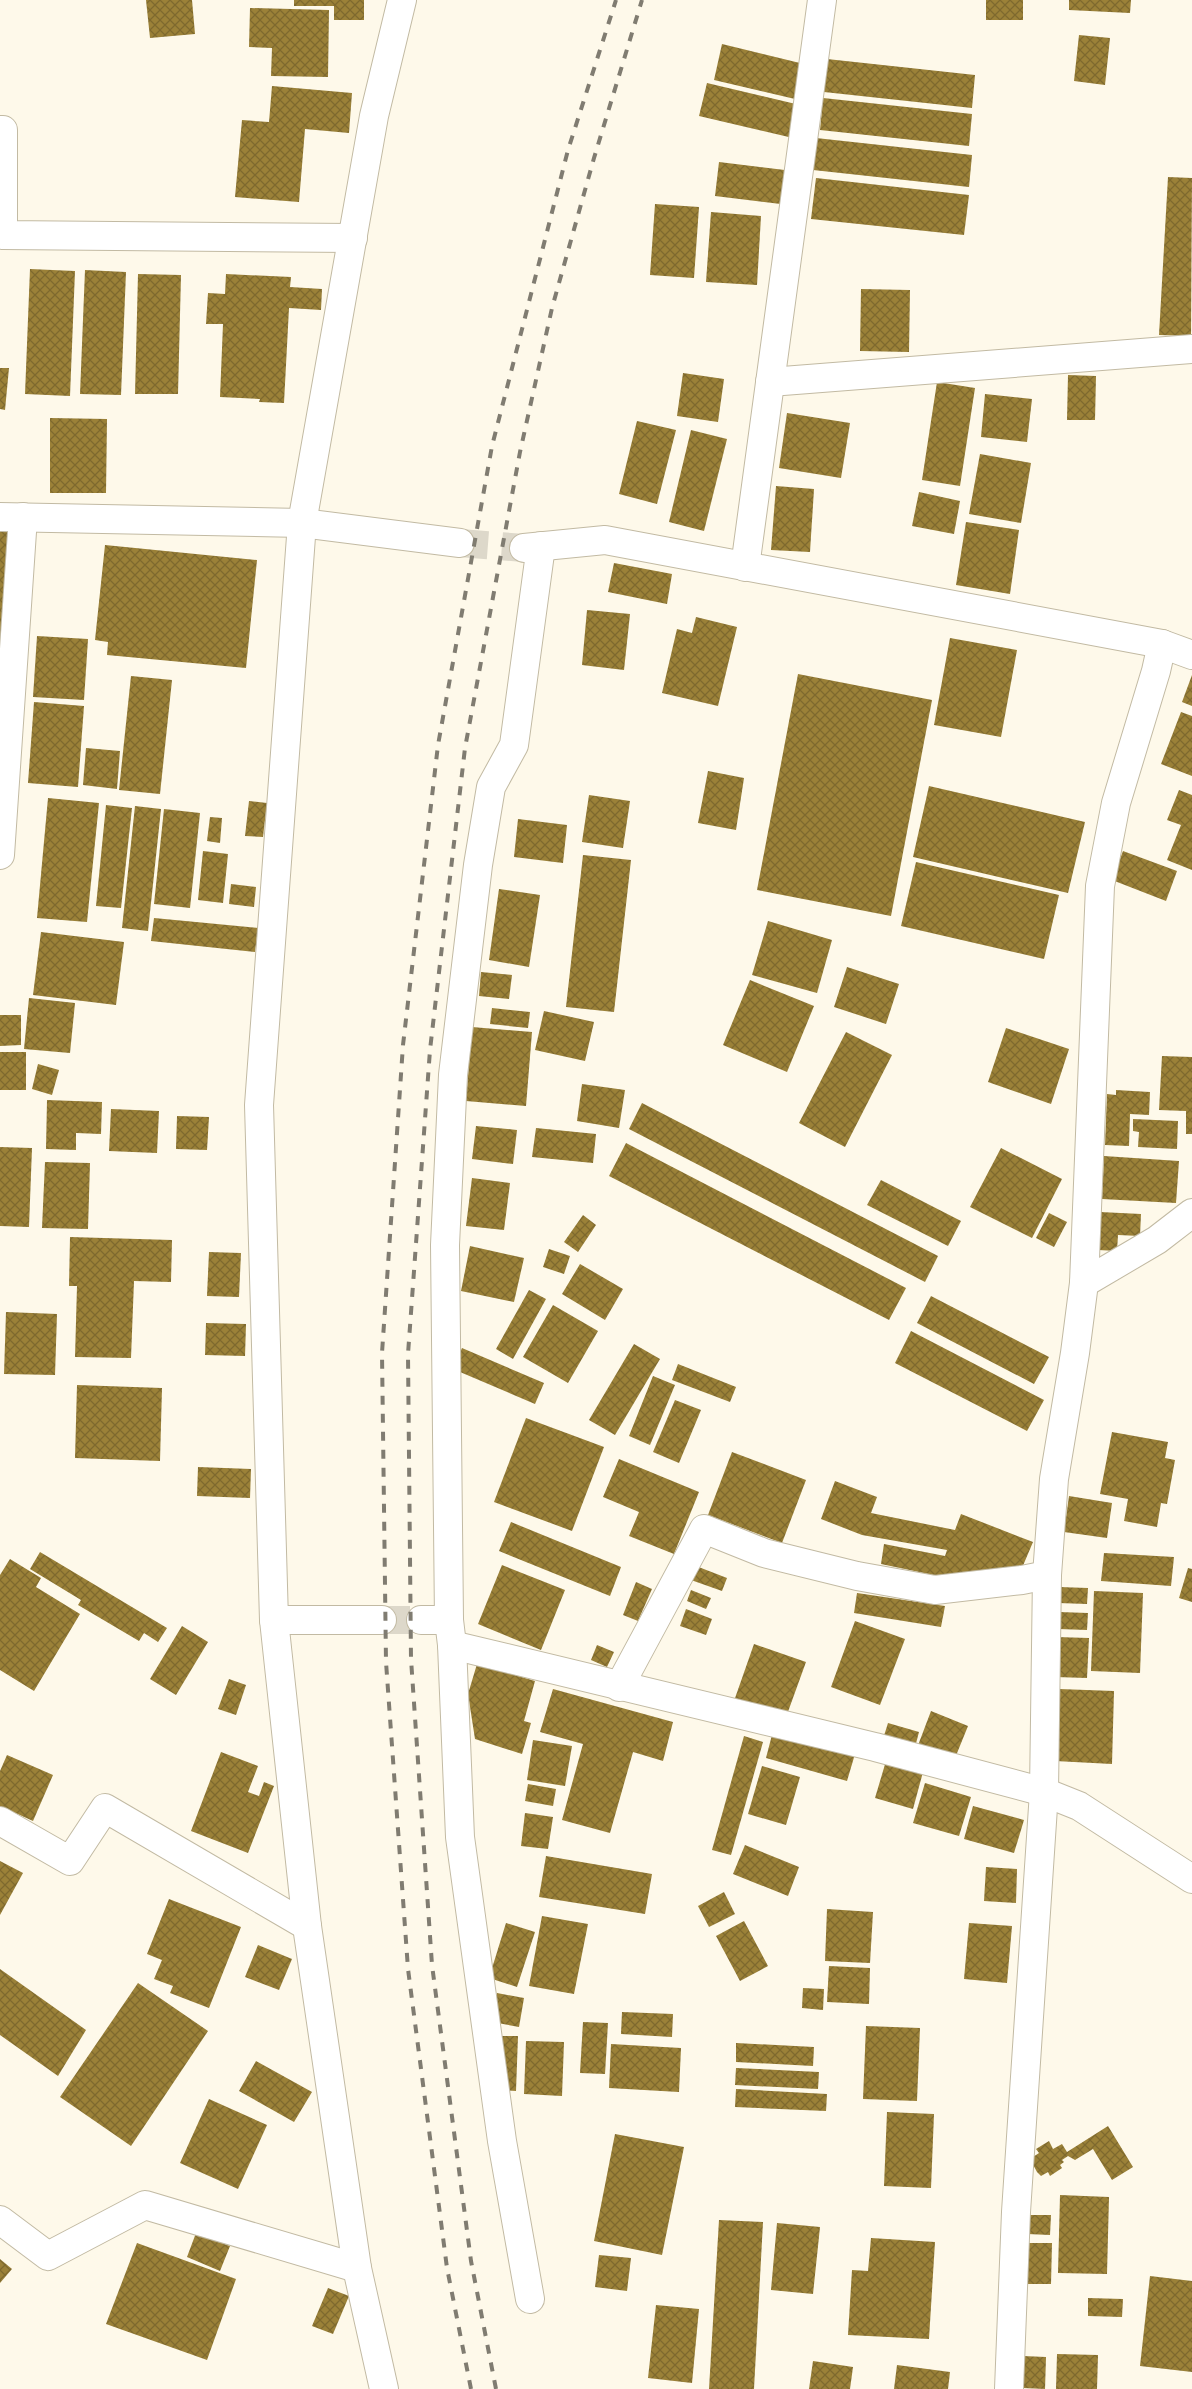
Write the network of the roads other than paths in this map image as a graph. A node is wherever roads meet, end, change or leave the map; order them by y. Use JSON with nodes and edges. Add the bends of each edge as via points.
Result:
{"nodes":[{"id":1,"x":402,"y":0,"type":"edge"},
{"id":2,"x":822,"y":0,"type":"edge"},
{"id":3,"x":0,"y":130,"type":"edge"},
{"id":4,"x":353,"y":238,"type":"junction"},
{"id":5,"x":1192,"y":349,"type":"edge"},
{"id":6,"x":770,"y":382,"type":"junction"},
{"id":7,"x":11,"y":517,"type":"edge"},
{"id":8,"x":302,"y":523,"type":"junction"},
{"id":9,"x":460,"y":543,"type":"tunnel mouth"},
{"id":10,"x":745,"y":567,"type":"junction"},
{"id":11,"x":1162,"y":644,"type":"junction"},
{"id":12,"x":1192,"y":655,"type":"edge"},
{"id":13,"x":0,"y":855,"type":"edge"},
{"id":14,"x":1192,"y":1213,"type":"edge"},
{"id":15,"x":1084,"y":1282,"type":"junction"},
{"id":16,"x":1048,"y":1574,"type":"junction"},
{"id":17,"x":274,"y":1620,"type":"junction"},
{"id":18,"x":382,"y":1620,"type":"tunnel mouth"},
{"id":19,"x":421,"y":1620,"type":"tunnel mouth"},
{"id":20,"x":451,"y":1633,"type":"junction"},
{"id":21,"x":619,"y":1687,"type":"junction"},
{"id":22,"x":1044,"y":1792,"type":"junction"},
{"id":23,"x":0,"y":1821,"type":"edge"},
{"id":24,"x":1192,"y":1879,"type":"edge"},
{"id":25,"x":307,"y":1926,"type":"junction"},
{"id":26,"x":0,"y":2220,"type":"edge"},
{"id":27,"x":357,"y":2268,"type":"junction"},
{"id":28,"x":530,"y":2299,"type":"dead end"},
{"id":29,"x":384,"y":2389,"type":"edge"},
{"id":30,"x":1010,"y":2389,"type":"edge"}],
"edges":[{"from":1,"to":4,"type":"street","via":[[374,116]]},
{"from":2,"to":6,"type":"street"},
{"from":3,"to":4,"type":"street","via":[[3,130],[3,234]]},
{"from":4,"to":8,"type":"street"},
{"from":5,"to":6,"type":"street"},
{"from":6,"to":10,"type":"street"},
{"from":7,"to":8,"type":"street"},
{"from":7,"to":13,"type":"street"},
{"from":8,"to":9,"type":"street"},
{"from":8,"to":17,"type":"street","via":[[259,1105]]},
{"from":10,"to":11,"type":"street"},
{"from":10,"to":20,"type":"street","via":[[605,540],[533,547],[514,746],[491,787],[478,865],[453,1075],[444,1245]]},
{"from":11,"to":12,"type":"street"},
{"from":11,"to":15,"type":"street","via":[[1116,803],[1100,886]]},
{"from":14,"to":15,"type":"street","via":[[1157,1240]]},
{"from":15,"to":16,"type":"street","via":[[1054,1479]]},
{"from":16,"to":21,"type":"street","via":[[935,1590],[857,1576],[764,1553],[704,1529]]},
{"from":16,"to":22,"type":"street"},
{"from":17,"to":18,"type":"street"},
{"from":17,"to":25,"type":"street"},
{"from":19,"to":20,"type":"street"},
{"from":20,"to":21,"type":"street"},
{"from":20,"to":28,"type":"street","via":[[460,1837],[502,2141]]},
{"from":21,"to":22,"type":"street","via":[[876,1747]]},
{"from":22,"to":24,"type":"street","via":[[1079,1806]]},
{"from":22,"to":30,"type":"street","via":[[1016,2212]]},
{"from":23,"to":25,"type":"street","via":[[70,1861],[105,1808]]},
{"from":25,"to":27,"type":"street"},
{"from":26,"to":27,"type":"street","via":[[48,2256],[145,2205]]},
{"from":27,"to":29,"type":"street"}]}
